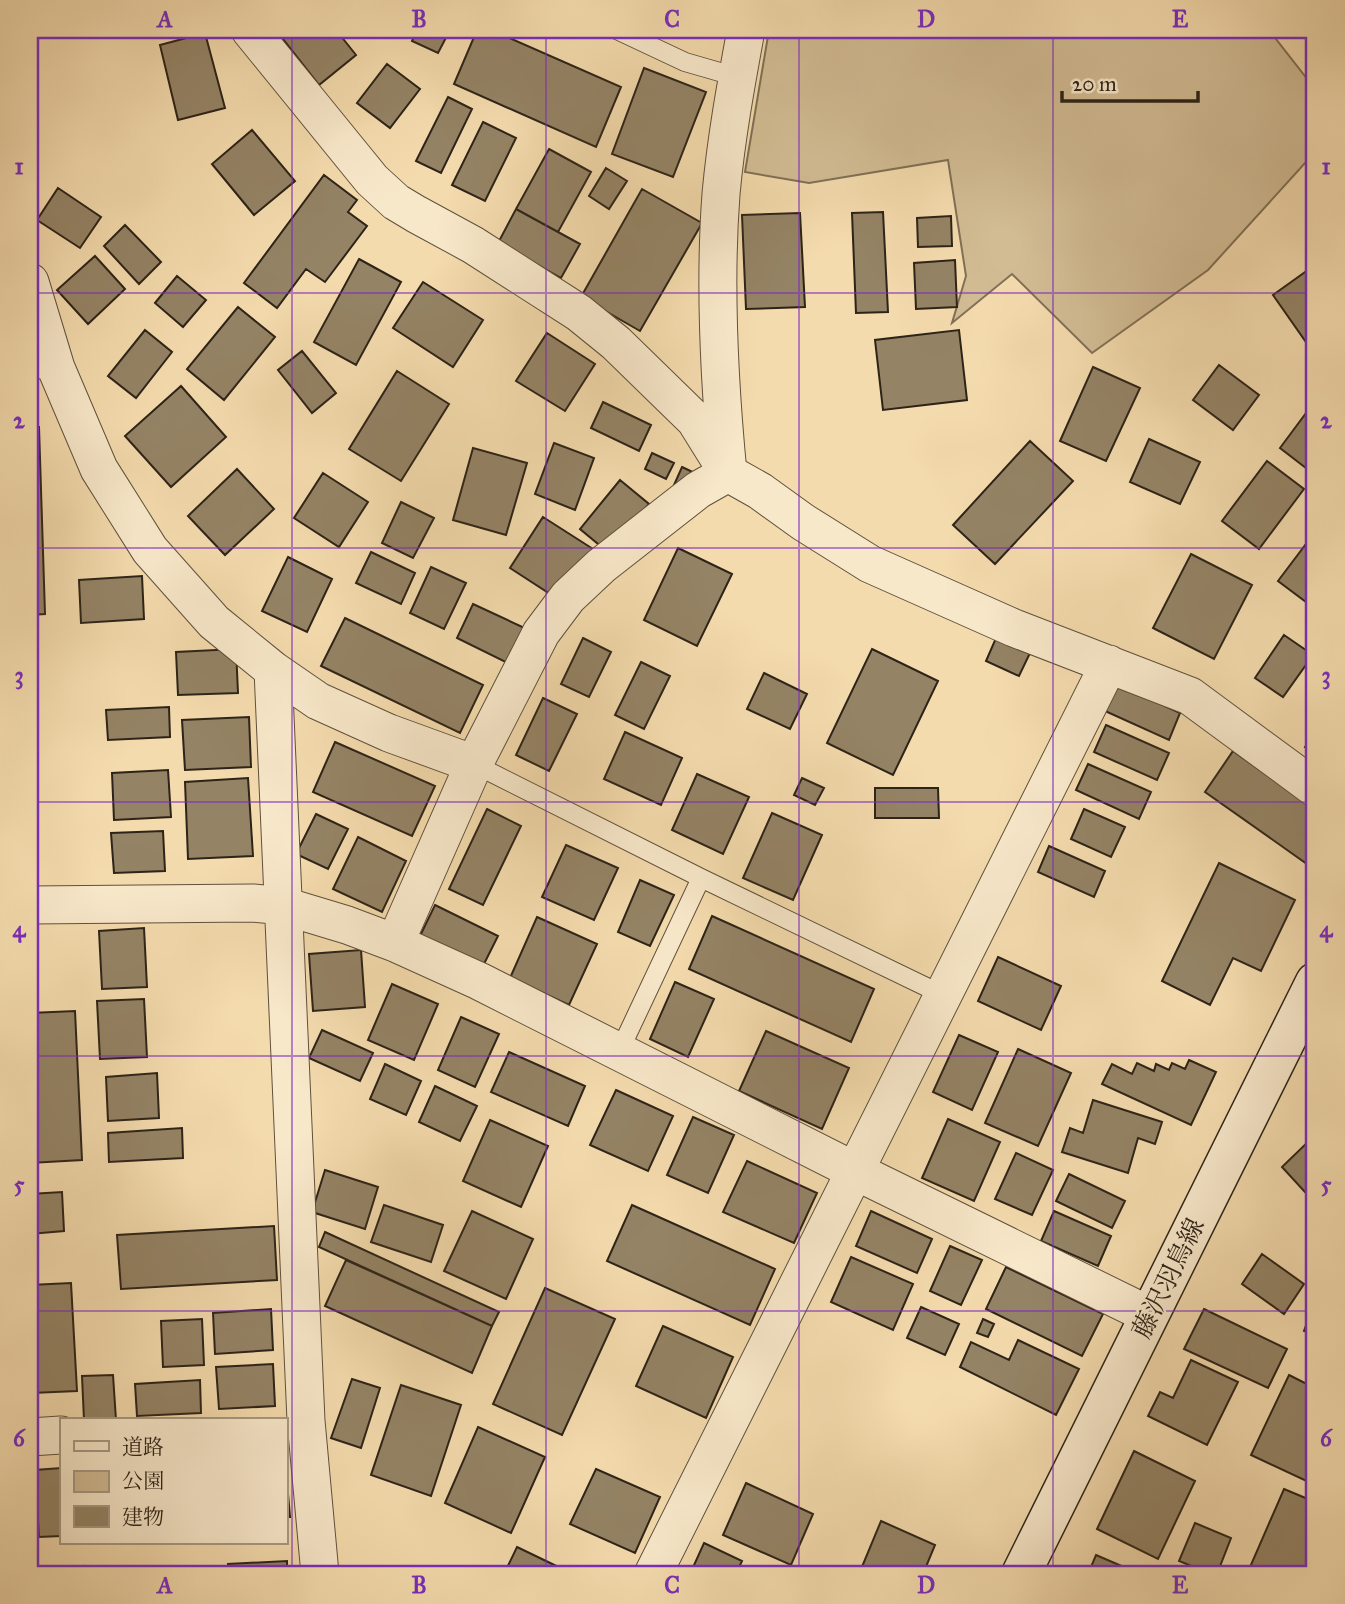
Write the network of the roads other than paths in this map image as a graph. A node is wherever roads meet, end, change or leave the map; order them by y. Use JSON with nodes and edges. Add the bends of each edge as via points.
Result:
{"nodes":[{"id":1,"x":250,"y":30,"type":"edge"},
{"id":2,"x":617,"y":30,"type":"edge"},
{"id":3,"x":746,"y":30,"type":"edge"},
{"id":4,"x":737,"y":77,"type":"junction"},
{"id":5,"x":30,"y":282,"type":"edge"},
{"id":6,"x":43,"y":370,"type":"edge"},
{"id":7,"x":728,"y":472,"type":"junction"},
{"id":8,"x":1109,"y":664,"type":"junction"},
{"id":9,"x":273,"y":670,"type":"junction"},
{"id":10,"x":474,"y":764,"type":"junction"},
{"id":11,"x":1315,"y":788,"type":"edge"},
{"id":12,"x":701,"y":878,"type":"junction"},
{"id":13,"x":30,"y":905,"type":"edge"},
{"id":14,"x":284,"y":906,"type":"junction"},
{"id":15,"x":395,"y":943,"type":"junction"},
{"id":16,"x":1315,"y":982,"type":"edge"},
{"id":17,"x":943,"y":995,"type":"junction"},
{"id":18,"x":619,"y":1052,"type":"junction"},
{"id":19,"x":855,"y":1171,"type":"junction"},
{"id":20,"x":1149,"y":1315,"type":"junction"},
{"id":21,"x":296,"y":1422,"type":"edge"},
{"id":22,"x":60,"y":1435,"type":"edge"},
{"id":23,"x":30,"y":1437,"type":"edge"},
{"id":24,"x":320,"y":1574,"type":"edge"},
{"id":25,"x":653,"y":1574,"type":"edge"},
{"id":26,"x":1021,"y":1574,"type":"edge"}],
"edges":[{"from":1,"to":7,"type":"street","via":[[372,180],[396,202],[589,320],[695,421]]},
{"from":2,"to":4,"type":"lane","via":[[685,62]]},
{"from":3,"to":4,"type":"street"},
{"from":4,"to":7,"type":"street","via":[[721,196],[720,387]]},
{"from":5,"to":6,"type":"street"},
{"from":6,"to":9,"type":"street","via":[[150,550],[214,622]]},
{"from":7,"to":8,"type":"street","via":[[870,564]]},
{"from":7,"to":10,"type":"street","via":[[698,490],[568,597],[541,634]]},
{"from":8,"to":11,"type":"street","via":[[1190,695]]},
{"from":8,"to":17,"type":"street"},
{"from":9,"to":10,"type":"street","via":[[318,701]]},
{"from":9,"to":14,"type":"street"},
{"from":10,"to":12,"type":"lane"},
{"from":10,"to":15,"type":"street"},
{"from":12,"to":17,"type":"lane"},
{"from":12,"to":18,"type":"lane"},
{"from":13,"to":14,"type":"street"},
{"from":14,"to":15,"type":"street"},
{"from":14,"to":21,"type":"street"},
{"from":15,"to":18,"type":"street"},
{"from":16,"to":20,"type":"street","name":"藤沢羽鳥線"},
{"from":17,"to":19,"type":"street"},
{"from":18,"to":19,"type":"street"},
{"from":19,"to":20,"type":"street"},
{"from":19,"to":25,"type":"street"},
{"from":20,"to":26,"type":"street","name":"藤沢羽鳥線"},
{"from":21,"to":24,"type":"street"},
{"from":22,"to":23,"type":"street"}]}
